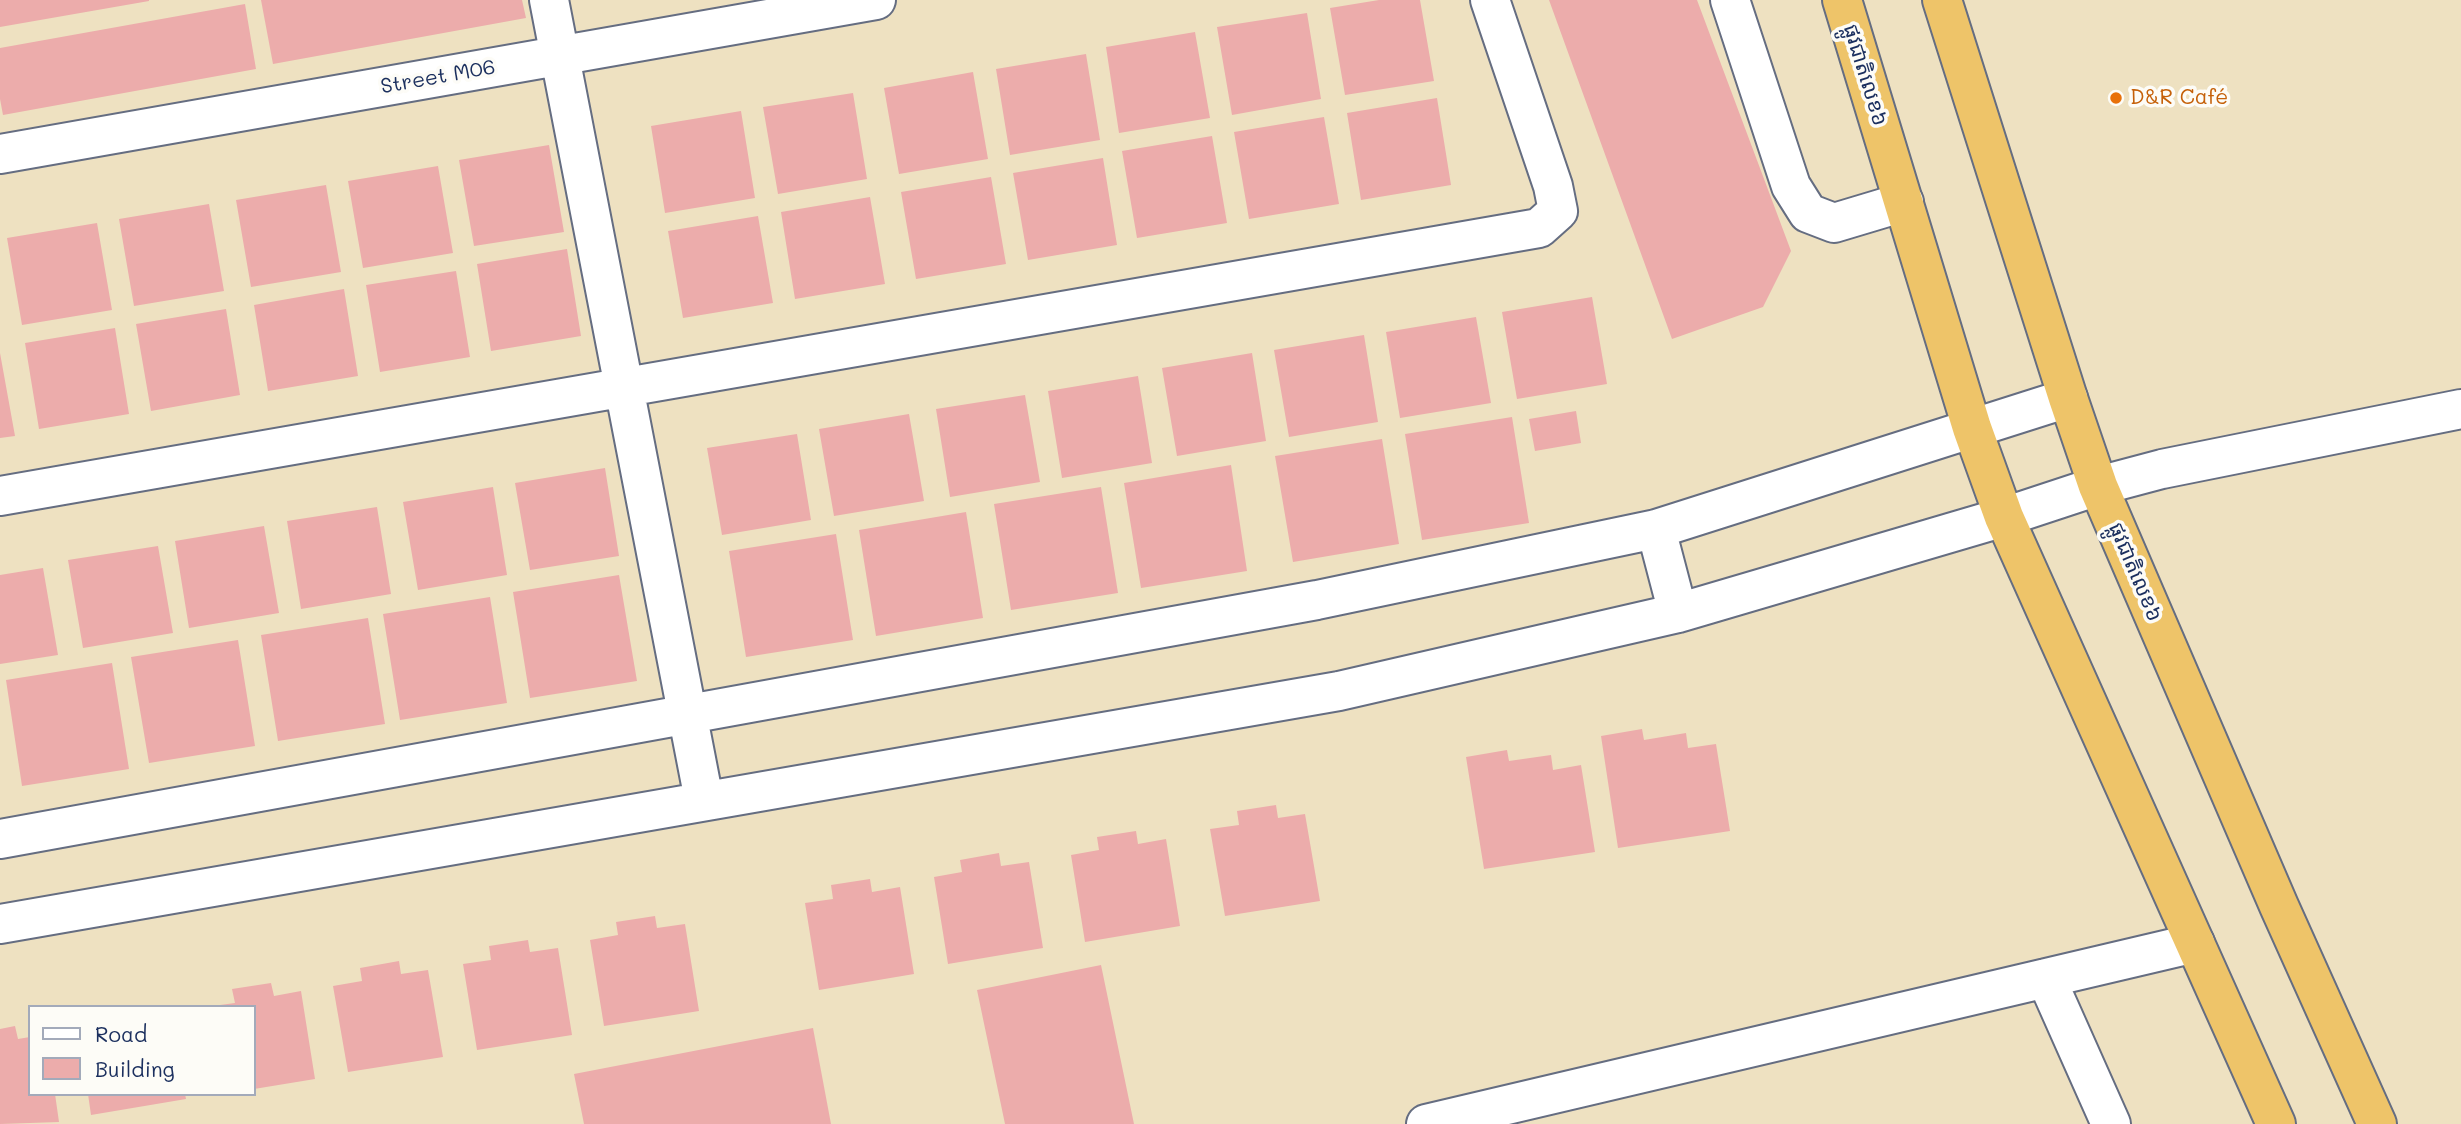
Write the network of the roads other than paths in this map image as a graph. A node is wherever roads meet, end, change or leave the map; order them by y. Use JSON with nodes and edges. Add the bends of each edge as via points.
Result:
{"nodes":[{"id":1,"x":549,"y":0,"type":"edge"},
{"id":2,"x":876,"y":0,"type":"edge"},
{"id":3,"x":1490,"y":0,"type":"edge"},
{"id":4,"x":1730,"y":0,"type":"edge"},
{"id":5,"x":1843,"y":0,"type":"edge"},
{"id":6,"x":1942,"y":0,"type":"edge"},
{"id":7,"x":559,"y":56,"type":"junction"},
{"id":8,"x":0,"y":154,"type":"edge"},
{"id":9,"x":1904,"y":202,"type":"junction"},
{"id":10,"x":623,"y":386,"type":"junction"},
{"id":11,"x":2068,"y":398,"type":"junction"},
{"id":12,"x":2461,"y":409,"type":"edge"},
{"id":13,"x":1972,"y":428,"type":"junction"},
{"id":14,"x":2098,"y":486,"type":"junction"},
{"id":15,"x":0,"y":496,"type":"edge"},
{"id":16,"x":2004,"y":517,"type":"junction"},
{"id":17,"x":1656,"y":528,"type":"junction"},
{"id":18,"x":1678,"y":613,"type":"junction"},
{"id":19,"x":687,"y":713,"type":"junction"},
{"id":20,"x":704,"y":800,"type":"junction"},
{"id":21,"x":0,"y":839,"type":"edge"},
{"id":22,"x":0,"y":924,"type":"edge"},
{"id":23,"x":2195,"y":943,"type":"junction"},
{"id":24,"x":2046,"y":978,"type":"junction"},
{"id":25,"x":1426,"y":1124,"type":"edge"},
{"id":26,"x":2111,"y":1124,"type":"edge"},
{"id":27,"x":2276,"y":1124,"type":"edge"},
{"id":28,"x":2377,"y":1124,"type":"edge"}],
"edges":[{"from":1,"to":7,"type":"street"},
{"from":2,"to":7,"type":"street","name":"Street M06"},
{"from":3,"to":10,"type":"street","via":[[1553,186],[1558,211],[1539,228]]},
{"from":4,"to":9,"type":"street","via":[[1791,186],[1808,213],[1834,223]]},
{"from":5,"to":9,"type":"highway","name":"ផ្លូវជាតិលេខ៦"},
{"from":6,"to":11,"type":"highway","name":"ផ្លូវជាតិលេខ៦"},
{"from":7,"to":8,"type":"street","name":"Street M06"},
{"from":7,"to":10,"type":"street"},
{"from":9,"to":13,"type":"highway","name":"ផ្លូវជាតិលេខ៦"},
{"from":10,"to":15,"type":"street"},
{"from":10,"to":19,"type":"street"},
{"from":11,"to":13,"type":"street"},
{"from":11,"to":14,"type":"highway","name":"ផ្លូវជាតិលេខ៦"},
{"from":12,"to":14,"type":"street"},
{"from":13,"to":16,"type":"highway","name":"ផ្លូវជាតិលេខ៦"},
{"from":13,"to":17,"type":"street"},
{"from":14,"to":16,"type":"street"},
{"from":14,"to":28,"type":"highway","name":"ផ្លូវជាតិលេខ៦"},
{"from":16,"to":18,"type":"street"},
{"from":16,"to":23,"type":"highway","name":"ផ្លូវជាតិលេខ៦"},
{"from":17,"to":18,"type":"street"},
{"from":17,"to":19,"type":"street","via":[[1317,600]]},
{"from":18,"to":20,"type":"street","via":[[1339,691]]},
{"from":19,"to":20,"type":"street"},
{"from":19,"to":21,"type":"street"},
{"from":20,"to":22,"type":"street"},
{"from":23,"to":24,"type":"street"},
{"from":23,"to":27,"type":"highway","name":"ផ្លូវជាតិលេខ៦"},
{"from":24,"to":25,"type":"street"},
{"from":24,"to":26,"type":"street"}]}
